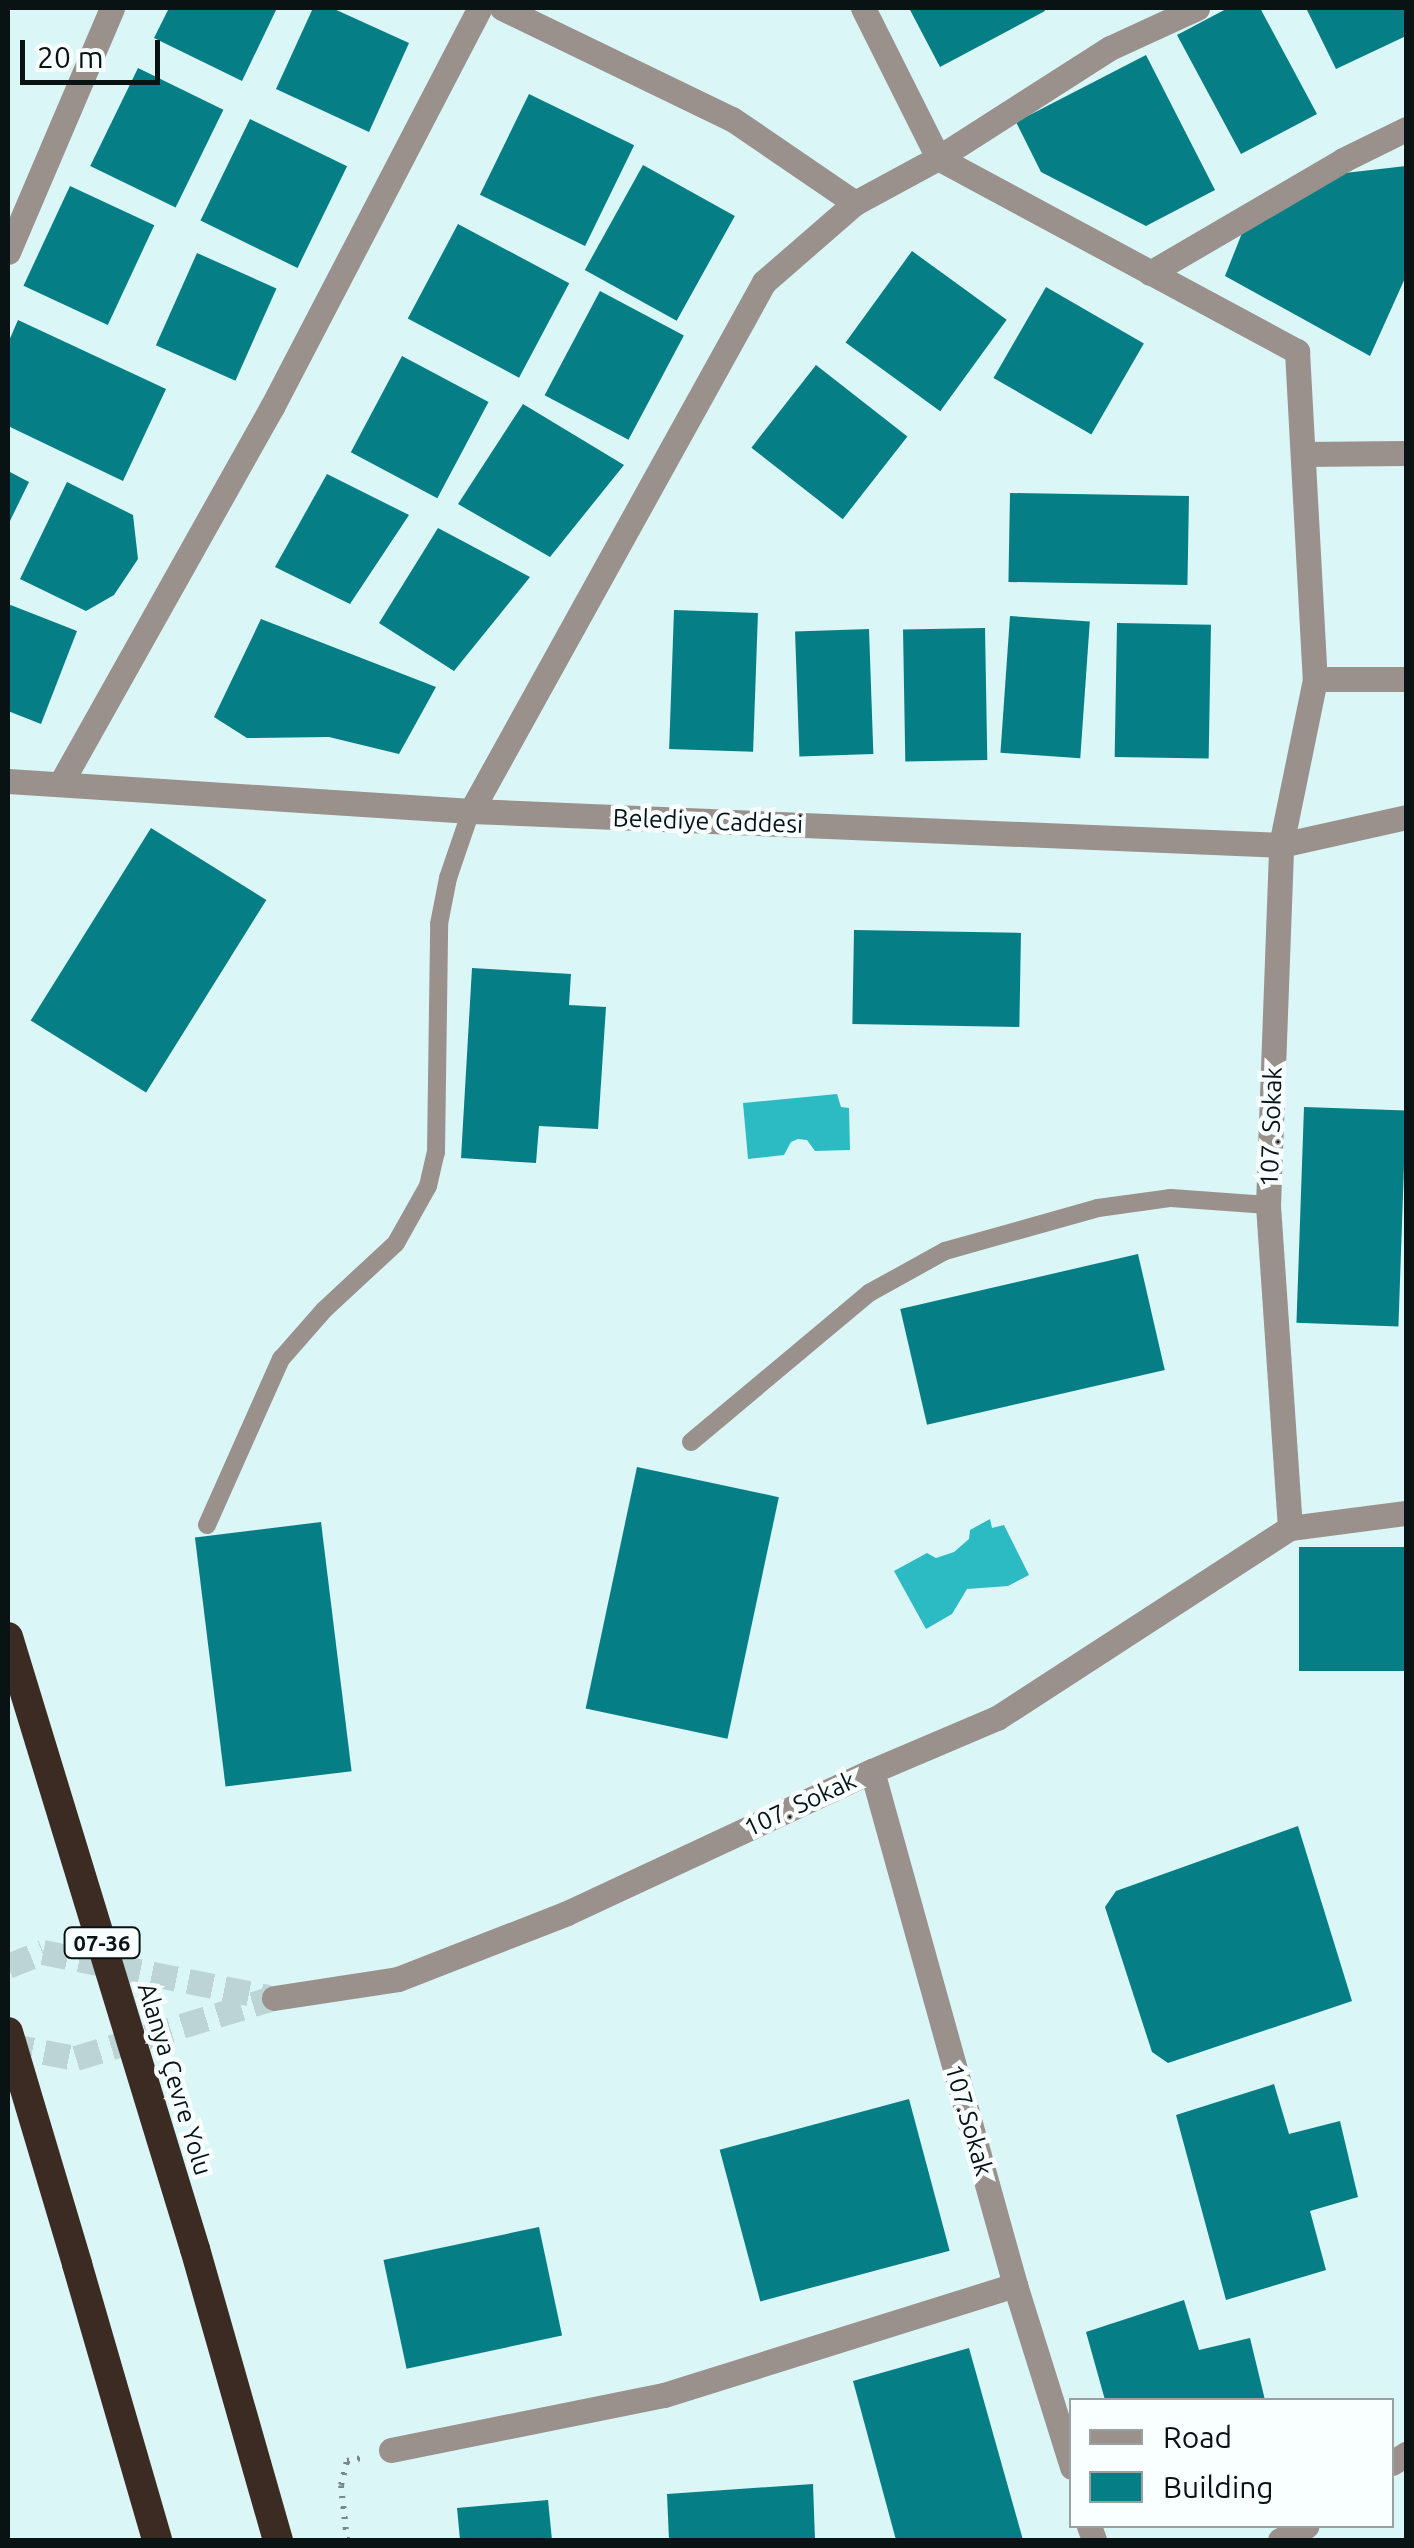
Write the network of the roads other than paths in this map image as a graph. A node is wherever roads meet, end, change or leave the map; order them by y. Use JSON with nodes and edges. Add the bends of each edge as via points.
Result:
{"nodes":[{"id":1,"x":112,"y":8,"type":"edge"},
{"id":2,"x":480,"y":8,"type":"edge"},
{"id":3,"x":502,"y":8,"type":"edge"},
{"id":4,"x":863,"y":8,"type":"edge"},
{"id":5,"x":1197,"y":8,"type":"edge"},
{"id":6,"x":1406,"y":129,"type":"edge"},
{"id":7,"x":938,"y":158,"type":"junction"},
{"id":8,"x":855,"y":202,"type":"junction"},
{"id":9,"x":8,"y":252,"type":"edge"},
{"id":10,"x":1150,"y":273,"type":"junction"},
{"id":11,"x":1406,"y":453,"type":"edge"},
{"id":12,"x":1303,"y":454,"type":"junction"},
{"id":13,"x":1315,"y":679,"type":"junction"},
{"id":14,"x":1406,"y":679,"type":"edge"},
{"id":15,"x":8,"y":781,"type":"edge"},
{"id":16,"x":62,"y":781,"type":"junction"},
{"id":17,"x":471,"y":811,"type":"junction"},
{"id":18,"x":1406,"y":816,"type":"edge"},
{"id":19,"x":1280,"y":845,"type":"junction"},
{"id":20,"x":1268,"y":1205,"type":"junction"},
{"id":21,"x":691,"y":1442,"type":"dead end"},
{"id":22,"x":1406,"y":1513,"type":"edge"},
{"id":23,"x":207,"y":1526,"type":"dead end"},
{"id":24,"x":1290,"y":1528,"type":"junction"},
{"id":25,"x":8,"y":1637,"type":"edge"},
{"id":26,"x":872,"y":1771,"type":"junction"},
{"id":27,"x":274,"y":1998,"type":"tunnel mouth"},
{"id":28,"x":8,"y":2032,"type":"edge"},
{"id":29,"x":1016,"y":2286,"type":"junction"},
{"id":30,"x":391,"y":2450,"type":"road end"},
{"id":31,"x":1069,"y":2458,"type":"edge"},
{"id":32,"x":1302,"y":2528,"type":"edge"},
{"id":33,"x":157,"y":2540,"type":"edge"},
{"id":34,"x":278,"y":2540,"type":"edge"},
{"id":35,"x":1280,"y":2540,"type":"edge"}],
"edges":[{"from":1,"to":9,"type":"street"},
{"from":2,"to":16,"type":"street","via":[[272,407]]},
{"from":3,"to":8,"type":"street","via":[[732,119]]},
{"from":4,"to":7,"type":"street"},
{"from":5,"to":7,"type":"street","via":[[1110,48]]},
{"from":6,"to":10,"type":"street"},
{"from":7,"to":8,"type":"street"},
{"from":7,"to":10,"type":"street"},
{"from":8,"to":17,"type":"street","via":[[764,282]]},
{"from":10,"to":12,"type":"street","name":"107. Sokak","via":[[1297,352]]},
{"from":11,"to":12,"type":"street"},
{"from":12,"to":13,"type":"street","name":"107. Sokak"},
{"from":13,"to":14,"type":"street"},
{"from":13,"to":19,"type":"street","name":"107. Sokak"},
{"from":15,"to":16,"type":"street","name":"Belediye Caddesi"},
{"from":16,"to":17,"type":"street","name":"Belediye Caddesi"},
{"from":17,"to":19,"type":"street","name":"Belediye Caddesi"},
{"from":17,"to":23,"type":"lane","via":[[439,924],[436,1152],[428,1186],[396,1243],[281,1359]]},
{"from":18,"to":19,"type":"street","name":"Belediye Caddesi"},
{"from":19,"to":20,"type":"street","name":"107. Sokak"},
{"from":20,"to":21,"type":"lane","via":[[1170,1198],[1098,1208],[945,1251],[869,1293]]},
{"from":20,"to":24,"type":"street","name":"107. Sokak"},
{"from":22,"to":24,"type":"street","name":"107. Sokak"},
{"from":24,"to":26,"type":"street","name":"107. Sokak","via":[[998,1718]]},
{"from":25,"to":34,"type":"highway","name":"Alanya Çevre Yolu","number":"07-36","bridge":true,"via":[[196,2248]]},
{"from":26,"to":27,"type":"street","name":"107. Sokak","via":[[567,1914],[398,1978]]},
{"from":26,"to":29,"type":"street","name":"107.Sokak"},
{"from":28,"to":33,"type":"highway","bridge":true},
{"from":29,"to":30,"type":"street","via":[[664,2395]]},
{"from":29,"to":31,"type":"street","name":"107.Sokak"},
{"from":32,"to":35,"type":"street"}]}
